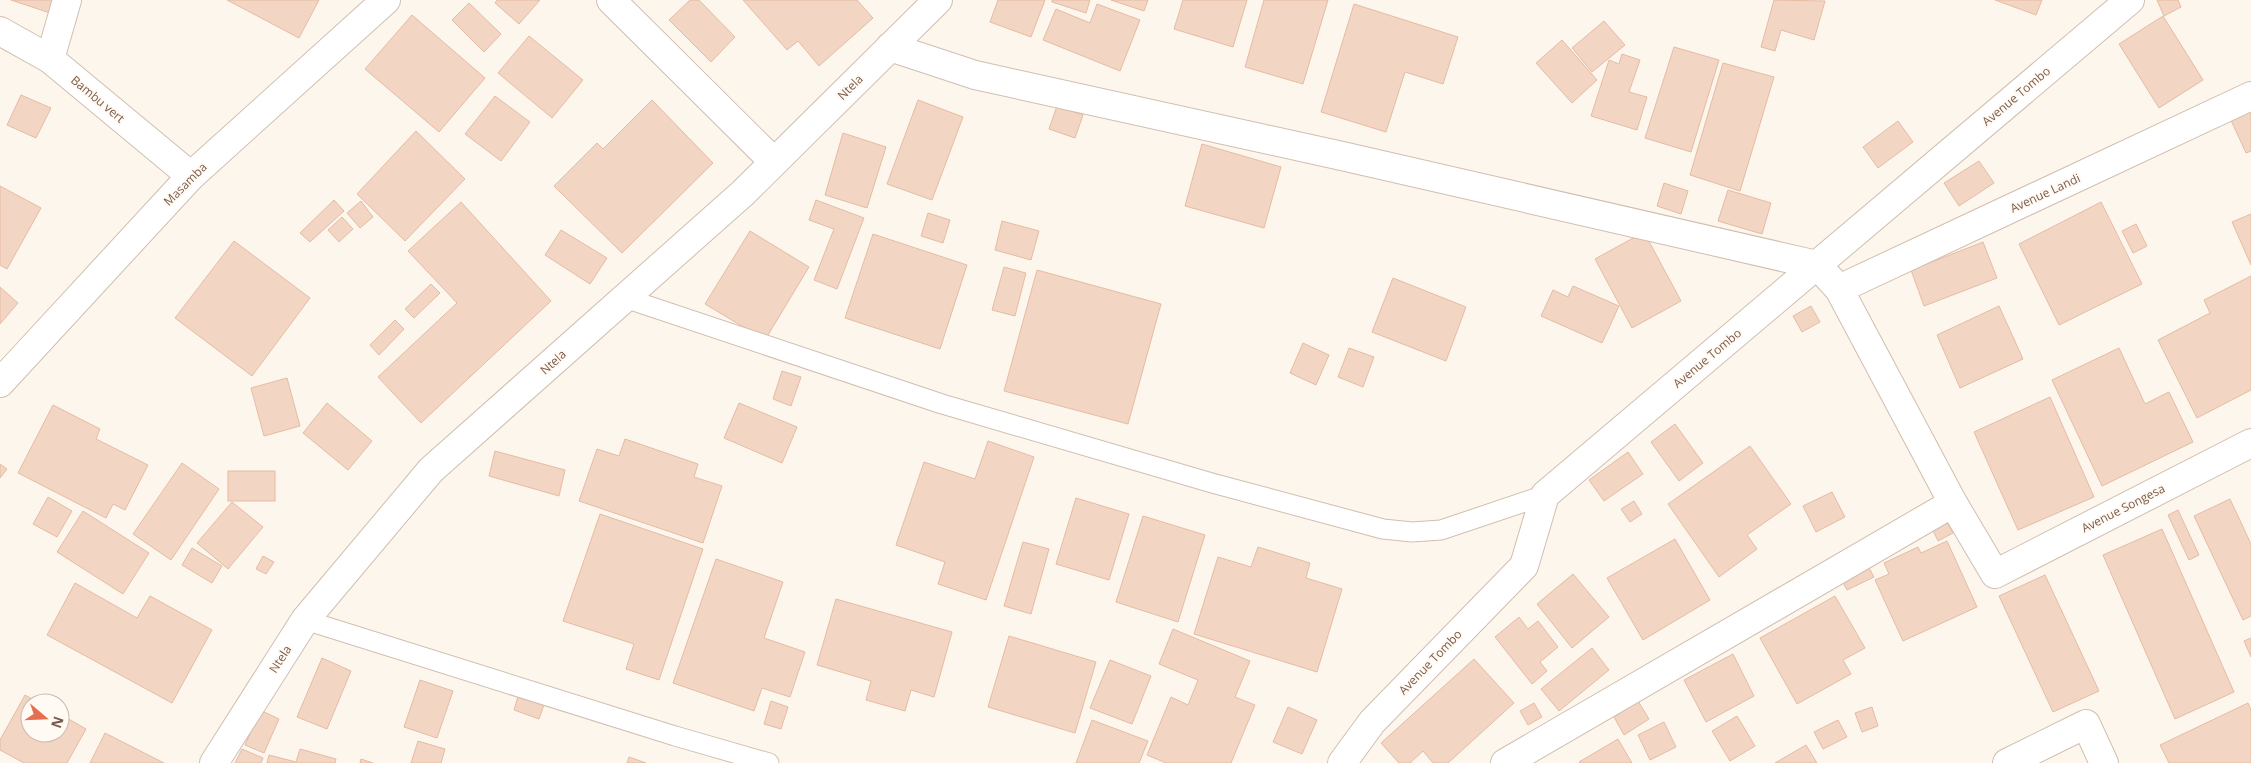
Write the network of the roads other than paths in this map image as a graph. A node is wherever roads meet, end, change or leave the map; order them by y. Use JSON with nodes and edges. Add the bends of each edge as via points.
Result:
{"nodes":[{"id":1,"x":67,"y":0,"type":"edge"},
{"id":2,"x":386,"y":0,"type":"edge"},
{"id":3,"x":611,"y":0,"type":"edge"},
{"id":4,"x":938,"y":0,"type":"edge"},
{"id":5,"x":2130,"y":0,"type":"edge"},
{"id":6,"x":0,"y":30,"type":"edge"},
{"id":7,"x":890,"y":47,"type":"junction"},
{"id":8,"x":50,"y":58,"type":"junction"},
{"id":9,"x":2251,"y":96,"type":"edge"},
{"id":10,"x":774,"y":162,"type":"junction"},
{"id":11,"x":191,"y":176,"type":"junction"},
{"id":12,"x":1817,"y":265,"type":"junction"},
{"id":13,"x":1839,"y":289,"type":"junction"},
{"id":14,"x":625,"y":298,"type":"junction"},
{"id":15,"x":0,"y":383,"type":"edge"},
{"id":16,"x":2251,"y":443,"type":"edge"},
{"id":17,"x":1545,"y":495,"type":"junction"},
{"id":18,"x":1954,"y":503,"type":"junction"},
{"id":19,"x":306,"y":620,"type":"junction"},
{"id":20,"x":214,"y":763,"type":"edge"},
{"id":21,"x":769,"y":763,"type":"edge"},
{"id":22,"x":1342,"y":763,"type":"edge"},
{"id":23,"x":1505,"y":763,"type":"edge"},
{"id":24,"x":2007,"y":763,"type":"edge"},
{"id":25,"x":2104,"y":763,"type":"edge"}],
"edges":[{"from":1,"to":8,"type":"street"},
{"from":2,"to":11,"type":"street","name":"Masamba"},
{"from":3,"to":10,"type":"street"},
{"from":4,"to":7,"type":"street","name":"Ntela"},
{"from":5,"to":12,"type":"street","name":"Avenue Tombo"},
{"from":6,"to":8,"type":"street","name":"Bambu vert"},
{"from":7,"to":10,"type":"street","name":"Ntela"},
{"from":7,"to":12,"type":"street","via":[[975,76]]},
{"from":8,"to":11,"type":"street","name":"Bambu vert"},
{"from":9,"to":13,"type":"street","name":"Avenue Landi"},
{"from":10,"to":14,"type":"street","name":"Ntela","via":[[744,193]]},
{"from":11,"to":15,"type":"street","name":"Masamba"},
{"from":12,"to":13,"type":"street"},
{"from":12,"to":17,"type":"street","name":"Avenue Tombo"},
{"from":13,"to":18,"type":"street"},
{"from":14,"to":17,"type":"lane","via":[[942,404],[1382,529],[1441,530]]},
{"from":14,"to":19,"type":"street","name":"Ntela","via":[[431,470]]},
{"from":16,"to":18,"type":"street","name":"Avenue Songesa","via":[[1995,574]]},
{"from":17,"to":22,"type":"street","name":"Avenue Tombo","via":[[1524,566],[1372,722]]},
{"from":18,"to":23,"type":"street"},
{"from":19,"to":20,"type":"street","name":"Ntela"},
{"from":19,"to":21,"type":"lane"},
{"from":24,"to":25,"type":"street","via":[[2086,724]]}]}
